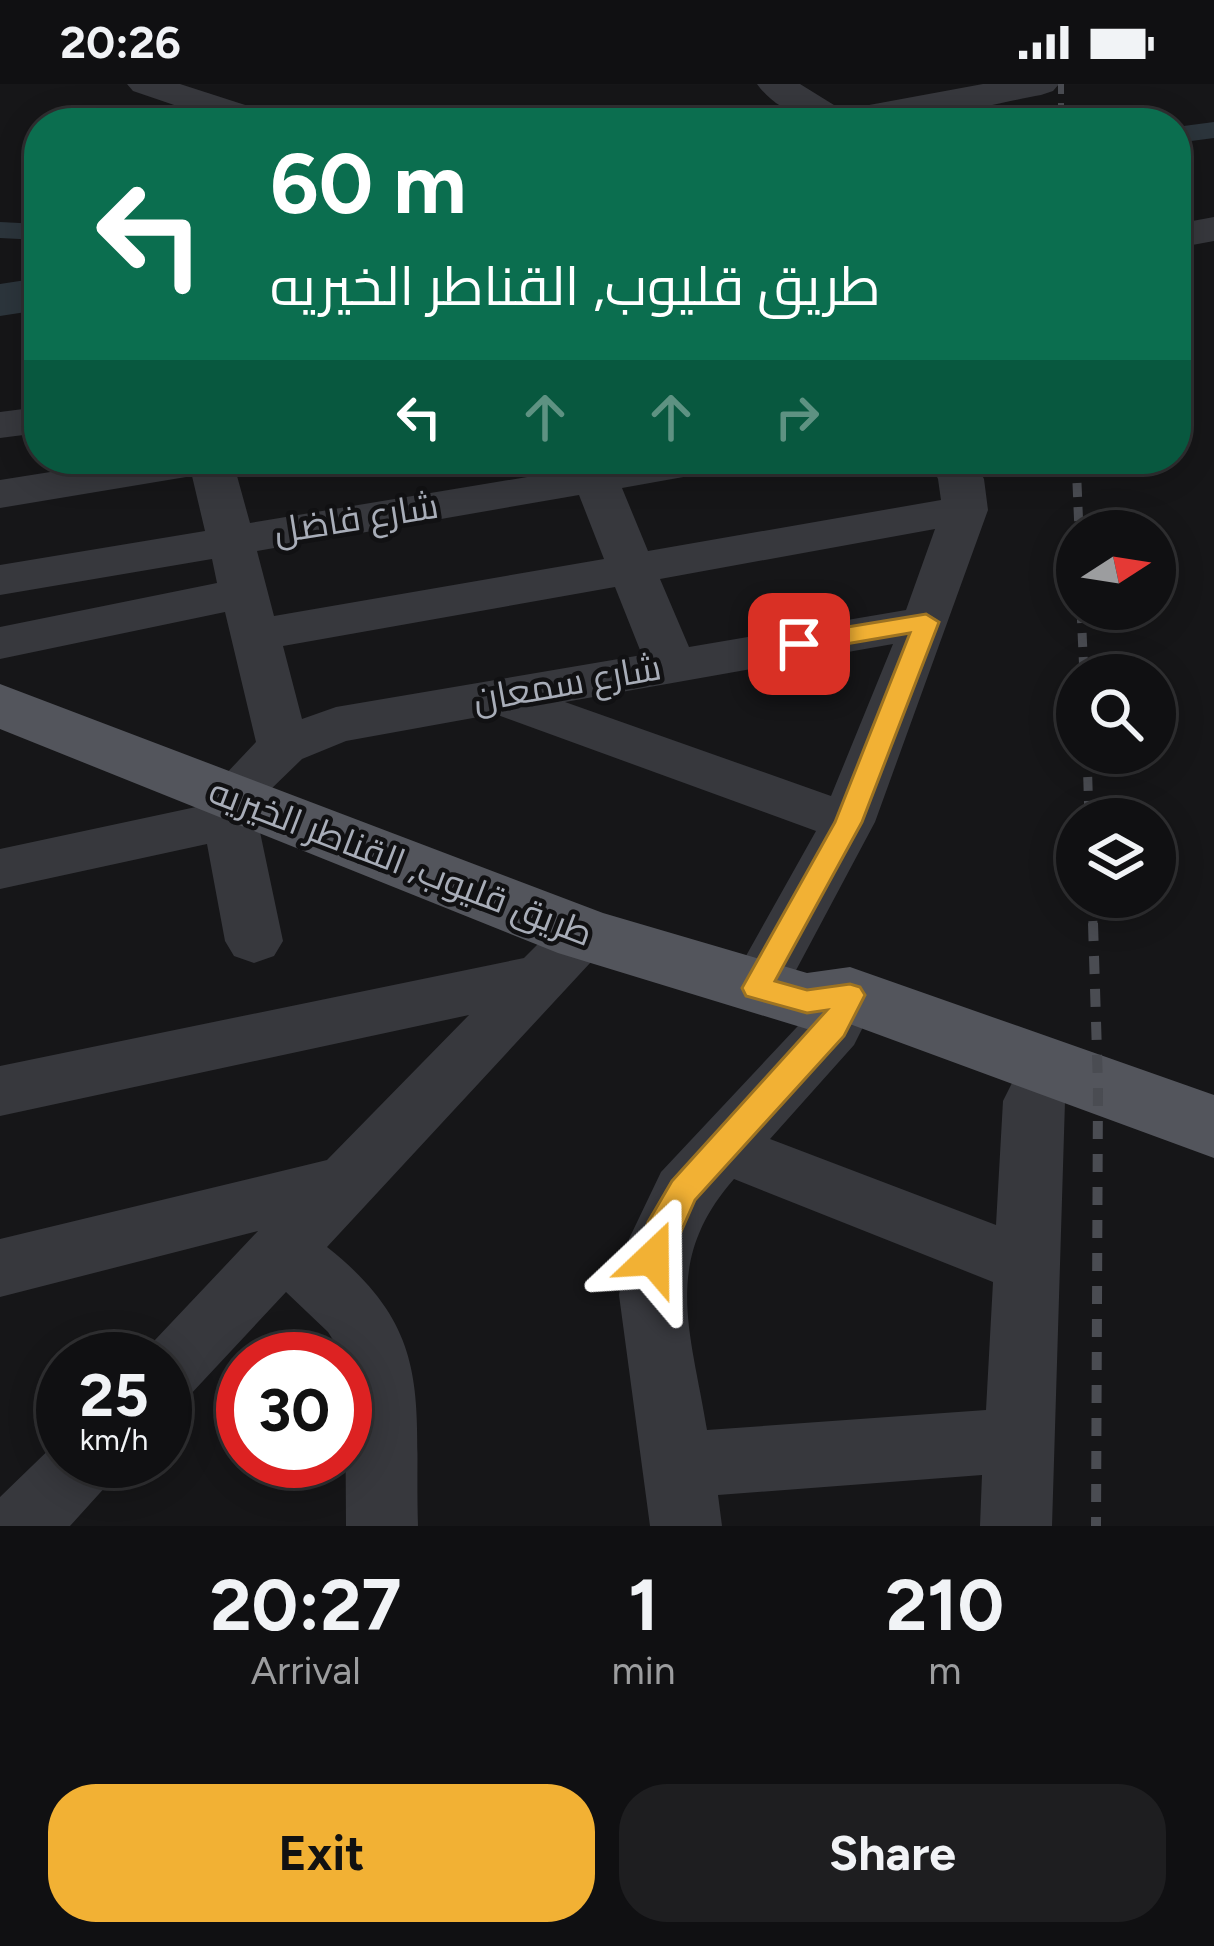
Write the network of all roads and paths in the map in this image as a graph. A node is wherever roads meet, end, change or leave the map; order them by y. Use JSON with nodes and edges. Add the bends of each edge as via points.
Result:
{"nodes":[{"id":1,"x":145,"y":84,"type":"edge"},
{"id":2,"x":775,"y":84,"type":"edge"},
{"id":3,"x":1040,"y":84,"type":"edge"},
{"id":4,"x":218,"y":108,"type":"edge"},
{"id":5,"x":812,"y":108,"type":"edge"},
{"id":6,"x":900,"y":108,"type":"edge"},
{"id":7,"x":121,"y":474,"type":"edge"},
{"id":8,"x":215,"y":474,"type":"edge"},
{"id":9,"x":565,"y":474,"type":"edge"},
{"id":10,"x":593,"y":474,"type":"edge"},
{"id":11,"x":958,"y":474,"type":"edge"},
{"id":12,"x":0,"y":494,"type":"edge"},
{"id":13,"x":964,"y":510,"type":"junction"},
{"id":14,"x":230,"y":538,"type":"junction"},
{"id":15,"x":631,"y":565,"type":"junction"},
{"id":16,"x":0,"y":580,"type":"edge"},
{"id":17,"x":249,"y":614,"type":"junction"},
{"id":18,"x":926,"y":622,"type":"junction"},
{"id":19,"x":0,"y":643,"type":"edge"},
{"id":20,"x":671,"y":665,"type":"junction"},
{"id":21,"x":496,"y":696,"type":"junction"},
{"id":22,"x":0,"y":705,"type":"edge"},
{"id":23,"x":283,"y":746,"type":"junction"},
{"id":24,"x":244,"y":809,"type":"junction"},
{"id":25,"x":848,"y":822,"type":"junction"},
{"id":26,"x":0,"y":869,"type":"edge"},
{"id":27,"x":254,"y":941,"type":"dead end"},
{"id":28,"x":563,"y":956,"type":"junction"},
{"id":29,"x":812,"y":1003,"type":"junction"},
{"id":30,"x":0,"y":1091,"type":"edge"},
{"id":31,"x":1034,"y":1100,"type":"junction"},
{"id":32,"x":1214,"y":1127,"type":"edge"},
{"id":33,"x":723,"y":1148,"type":"junction"},
{"id":34,"x":1214,"y":1170,"type":"edge"},
{"id":35,"x":348,"y":1182,"type":"junction"},
{"id":36,"x":284,"y":1250,"type":"junction"},
{"id":37,"x":1028,"y":1266,"type":"junction"},
{"id":38,"x":0,"y":1268,"type":"edge"},
{"id":39,"x":192,"y":1346,"type":"edge"},
{"id":40,"x":1020,"y":1440,"type":"junction"},
{"id":41,"x":56,"y":1488,"type":"edge"},
{"id":42,"x":682,"y":1496,"type":"edge"},
{"id":43,"x":23,"y":1523,"type":"edge"},
{"id":44,"x":382,"y":1526,"type":"edge"},
{"id":45,"x":1016,"y":1526,"type":"edge"}],
"edges":[{"from":1,"to":4,"type":"street"},
{"from":2,"to":5,"type":"street"},
{"from":3,"to":6,"type":"street"},
{"from":7,"to":12,"type":"street"},
{"from":8,"to":14,"type":"street"},
{"from":9,"to":14,"type":"street","name":"شارع فاضل"},
{"from":10,"to":15,"type":"street"},
{"from":11,"to":13,"type":"street"},
{"from":13,"to":15,"type":"street"},
{"from":13,"to":18,"type":"street"},
{"from":14,"to":16,"type":"street","name":"شارع فاضل"},
{"from":14,"to":17,"type":"street"},
{"from":15,"to":17,"type":"street"},
{"from":15,"to":20,"type":"street"},
{"from":17,"to":19,"type":"street"},
{"from":17,"to":23,"type":"street"},
{"from":18,"to":20,"type":"street","name":"شارع سمعان"},
{"from":18,"to":25,"type":"street"},
{"from":20,"to":21,"type":"street","name":"شارع سمعان"},
{"from":21,"to":23,"type":"street","name":"شارع سمعان","via":[[336,725]]},
{"from":21,"to":25,"type":"street"},
{"from":22,"to":24,"type":"main road","name":"طريق قليوب, القناطر الخيريه"},
{"from":23,"to":24,"type":"street","name":"شارع سمعان"},
{"from":24,"to":26,"type":"street"},
{"from":24,"to":27,"type":"street"},
{"from":24,"to":28,"type":"main road","name":"طريق قليوب, القناطر الخيريه"},
{"from":25,"to":29,"type":"street"},
{"from":28,"to":29,"type":"main road","name":"طريق قليوب, القناطر الخيريه"},
{"from":28,"to":30,"type":"street"},
{"from":28,"to":35,"type":"street"},
{"from":29,"to":31,"type":"main road","name":"طريق قليوب, القناطر الخيريه"},
{"from":29,"to":32,"type":"main road","name":"طريق قليوب, القناطر الخيريه"},
{"from":29,"to":33,"type":"street"},
{"from":31,"to":34,"type":"main road","name":"طريق قليوب, القناطر الخيريه"},
{"from":31,"to":37,"type":"street"},
{"from":33,"to":37,"type":"street"},
{"from":33,"to":42,"type":"street","via":[[683,1191],[653,1258]]},
{"from":35,"to":36,"type":"street"},
{"from":35,"to":38,"type":"street"},
{"from":36,"to":39,"type":"street"},
{"from":36,"to":44,"type":"street","via":[[373,1338]]},
{"from":37,"to":40,"type":"street"},
{"from":40,"to":42,"type":"street"},
{"from":40,"to":45,"type":"street"},
{"from":41,"to":43,"type":"street"}]}
